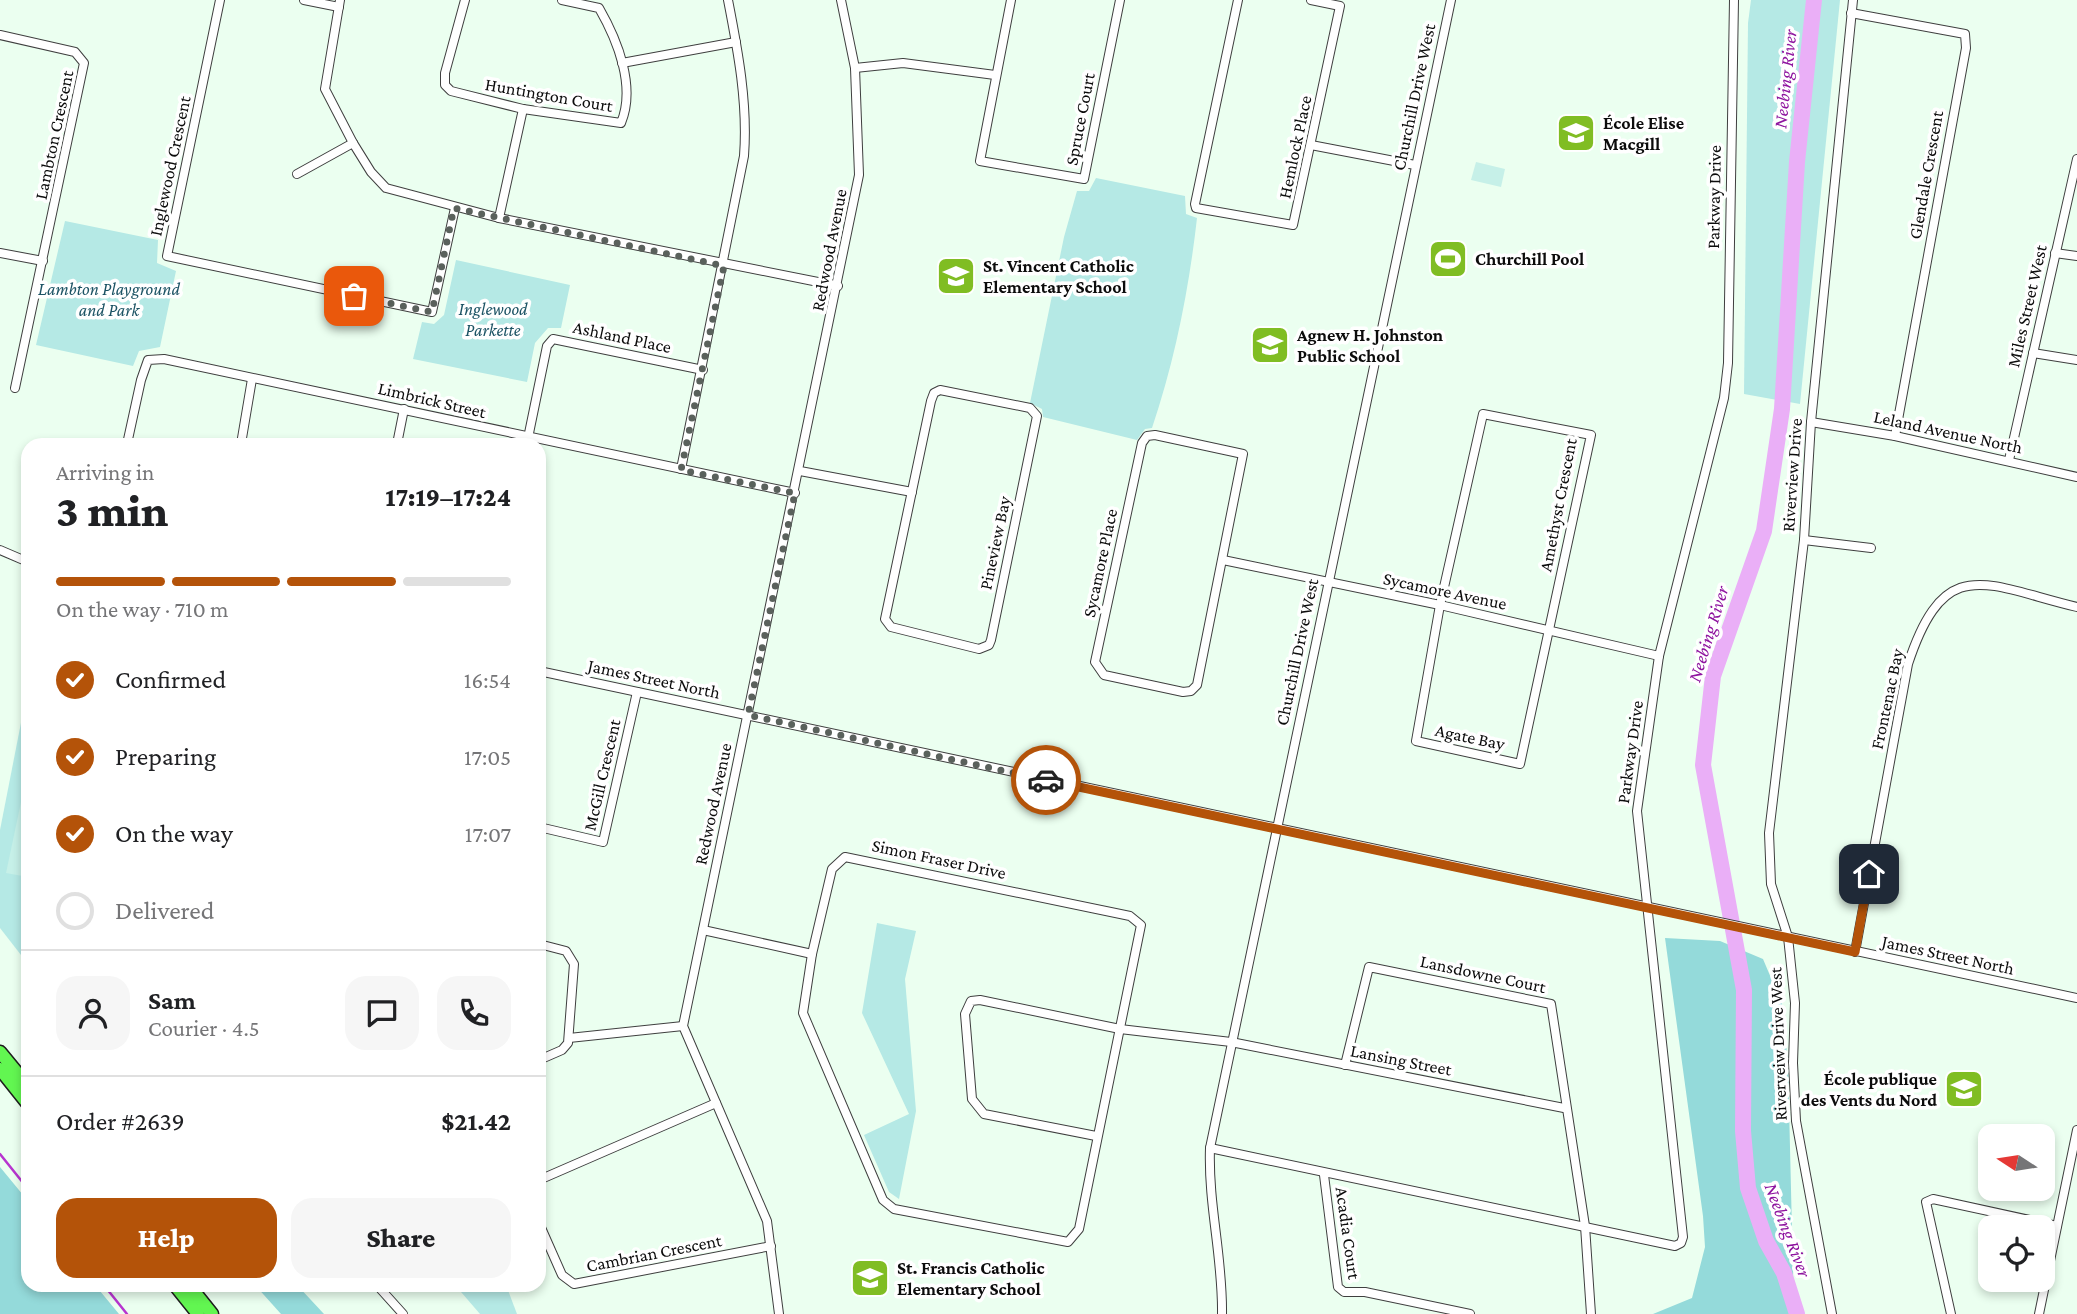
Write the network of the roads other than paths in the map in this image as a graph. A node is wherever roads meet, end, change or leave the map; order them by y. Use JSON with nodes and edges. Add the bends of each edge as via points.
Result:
{"nodes":[{"id":1,"x":220,"y":0,"type":"edge"},
{"id":2,"x":304,"y":0,"type":"edge"},
{"id":3,"x":465,"y":0,"type":"edge"},
{"id":4,"x":562,"y":0,"type":"edge"},
{"id":5,"x":728,"y":0,"type":"edge"},
{"id":6,"x":841,"y":0,"type":"edge"},
{"id":7,"x":1011,"y":0,"type":"edge"},
{"id":8,"x":1120,"y":0,"type":"edge"},
{"id":9,"x":1238,"y":0,"type":"edge"},
{"id":10,"x":1311,"y":0,"type":"edge"},
{"id":11,"x":1451,"y":0,"type":"edge"},
{"id":12,"x":1734,"y":0,"type":"edge"},
{"id":13,"x":1853,"y":0,"type":"edge"},
{"id":14,"x":339,"y":4,"type":"edge"},
{"id":15,"x":1851,"y":13,"type":"junction"},
{"id":16,"x":0,"y":35,"type":"edge"},
{"id":17,"x":736,"y":42,"type":"junction"},
{"id":18,"x":622,"y":63,"type":"junction"},
{"id":19,"x":855,"y":68,"type":"junction"},
{"id":20,"x":995,"y":75,"type":"junction"},
{"id":21,"x":523,"y":109,"type":"junction"},
{"id":22,"x":353,"y":143,"type":"junction"},
{"id":23,"x":1311,"y":145,"type":"junction"},
{"id":24,"x":2077,"y":159,"type":"edge"},
{"id":25,"x":1415,"y":165,"type":"junction"},
{"id":26,"x":297,"y":174,"type":"dead end"},
{"id":27,"x":454,"y":208,"type":"junction"},
{"id":28,"x":499,"y":218,"type":"junction"},
{"id":29,"x":0,"y":253,"type":"edge"},
{"id":30,"x":2055,"y":253,"type":"junction"},
{"id":31,"x":2077,"y":256,"type":"edge"},
{"id":32,"x":43,"y":261,"type":"junction"},
{"id":33,"x":724,"y":266,"type":"junction"},
{"id":34,"x":838,"y":286,"type":"junction"},
{"id":35,"x":2033,"y":352,"type":"junction"},
{"id":36,"x":2077,"y":360,"type":"edge"},
{"id":37,"x":703,"y":370,"type":"junction"},
{"id":38,"x":252,"y":379,"type":"junction"},
{"id":39,"x":15,"y":388,"type":"dead end"},
{"id":40,"x":404,"y":409,"type":"junction"},
{"id":41,"x":1811,"y":422,"type":"junction"},
{"id":42,"x":1895,"y":436,"type":"junction"},
{"id":43,"x":128,"y":438,"type":"edge"},
{"id":44,"x":242,"y":438,"type":"edge"},
{"id":45,"x":398,"y":438,"type":"edge"},
{"id":46,"x":528,"y":438,"type":"joint"},
{"id":47,"x":546,"y":442,"type":"edge"},
{"id":48,"x":2008,"y":460,"type":"junction"},
{"id":49,"x":681,"y":470,"type":"junction"},
{"id":50,"x":800,"y":471,"type":"junction"},
{"id":51,"x":2077,"y":477,"type":"edge"},
{"id":52,"x":912,"y":492,"type":"junction"},
{"id":53,"x":795,"y":493,"type":"junction"},
{"id":54,"x":1804,"y":540,"type":"junction"},
{"id":55,"x":1871,"y":548,"type":"dead end"},
{"id":56,"x":0,"y":551,"type":"edge"},
{"id":57,"x":21,"y":559,"type":"edge"},
{"id":58,"x":1223,"y":560,"type":"junction"},
{"id":59,"x":1328,"y":582,"type":"junction"},
{"id":60,"x":1440,"y":605,"type":"junction"},
{"id":61,"x":2077,"y":607,"type":"edge"},
{"id":62,"x":1548,"y":631,"type":"junction"},
{"id":63,"x":1659,"y":656,"type":"junction"},
{"id":64,"x":546,"y":672,"type":"edge"},
{"id":65,"x":637,"y":692,"type":"junction"},
{"id":66,"x":748,"y":715,"type":"junction"},
{"id":67,"x":546,"y":829,"type":"edge"},
{"id":68,"x":1276,"y":830,"type":"junction"},
{"id":69,"x":1649,"y":907,"type":"junction"},
{"id":70,"x":703,"y":930,"type":"junction"},
{"id":71,"x":1788,"y":937,"type":"junction"},
{"id":72,"x":546,"y":946,"type":"edge"},
{"id":73,"x":1855,"y":952,"type":"junction"},
{"id":74,"x":812,"y":954,"type":"junction"},
{"id":75,"x":2077,"y":998,"type":"edge"},
{"id":76,"x":683,"y":1026,"type":"junction"},
{"id":77,"x":1120,"y":1028,"type":"junction"},
{"id":78,"x":569,"y":1038,"type":"junction"},
{"id":79,"x":1231,"y":1041,"type":"junction"},
{"id":80,"x":0,"y":1052,"type":"edge"},
{"id":81,"x":546,"y":1057,"type":"edge"},
{"id":82,"x":1345,"y":1065,"type":"junction"},
{"id":83,"x":0,"y":1069,"type":"edge"},
{"id":84,"x":21,"y":1078,"type":"edge"},
{"id":85,"x":21,"y":1095,"type":"edge"},
{"id":86,"x":716,"y":1103,"type":"junction"},
{"id":87,"x":1564,"y":1108,"type":"junction"},
{"id":88,"x":2077,"y":1130,"type":"edge"},
{"id":89,"x":1096,"y":1136,"type":"junction"},
{"id":90,"x":1210,"y":1148,"type":"junction"},
{"id":91,"x":1324,"y":1175,"type":"junction"},
{"id":92,"x":546,"y":1177,"type":"edge"},
{"id":93,"x":1584,"y":1226,"type":"junction"},
{"id":94,"x":2057,"y":1226,"type":"junction"},
{"id":95,"x":546,"y":1239,"type":"edge"},
{"id":96,"x":771,"y":1246,"type":"junction"},
{"id":97,"x":180,"y":1292,"type":"edge"},
{"id":98,"x":194,"y":1292,"type":"edge"},
{"id":99,"x":383,"y":1292,"type":"edge"},
{"id":100,"x":198,"y":1314,"type":"edge"},
{"id":101,"x":212,"y":1314,"type":"edge"},
{"id":102,"x":403,"y":1314,"type":"edge"},
{"id":103,"x":779,"y":1314,"type":"edge"},
{"id":104,"x":1222,"y":1314,"type":"edge"},
{"id":105,"x":1470,"y":1314,"type":"edge"},
{"id":106,"x":1591,"y":1314,"type":"edge"},
{"id":107,"x":1832,"y":1314,"type":"edge"},
{"id":108,"x":1951,"y":1314,"type":"edge"},
{"id":109,"x":2039,"y":1314,"type":"edge"}],
"edges":[{"from":1,"to":27,"type":"street","name":"Inglewood Crescent","via":[[167,256],[432,312]]},
{"from":2,"to":14,"type":"street"},
{"from":3,"to":21,"type":"street","name":"Huntington Court","via":[[445,85],[451,91]]},
{"from":4,"to":18,"type":"street","name":"Huntington Court","via":[[599,8]]},
{"from":5,"to":17,"type":"street"},
{"from":6,"to":19,"type":"street","name":"Redwood Avenue"},
{"from":7,"to":20,"type":"street","name":"Spruce Court"},
{"from":8,"to":20,"type":"street","name":"Spruce Court","via":[[1084,179],[981,161]]},
{"from":9,"to":23,"type":"street","name":"Hemlock Place","via":[[1196,208],[1293,225]]},
{"from":10,"to":23,"type":"street","name":"Hemlock Place","via":[[1340,6]]},
{"from":11,"to":25,"type":"street","name":"Churchill Drive West"},
{"from":12,"to":63,"type":"street","name":"Parkway Drive","via":[[1725,389]]},
{"from":13,"to":15,"type":"street"},
{"from":14,"to":22,"type":"street","via":[[325,89]]},
{"from":15,"to":41,"type":"street","name":"Riverview Drive"},
{"from":15,"to":42,"type":"street","name":"Glendale Crescent","via":[[1965,34]]},
{"from":16,"to":32,"type":"street","name":"Lambton Crescent","via":[[75,52],[84,64]]},
{"from":17,"to":18,"type":"street"},
{"from":17,"to":33,"type":"street","via":[[746,130]]},
{"from":18,"to":21,"type":"street","name":"Huntington Court","via":[[628,106],[621,123]]},
{"from":19,"to":20,"type":"street","via":[[903,63]]},
{"from":19,"to":34,"type":"street","name":"Redwood Avenue","via":[[859,175]]},
{"from":21,"to":28,"type":"street"},
{"from":22,"to":26,"type":"street"},
{"from":22,"to":27,"type":"street","via":[[386,188]]},
{"from":23,"to":25,"type":"street"},
{"from":24,"to":30,"type":"street","name":"Miles Street West"},
{"from":25,"to":59,"type":"street","name":"Churchill Drive West"},
{"from":27,"to":28,"type":"street"},
{"from":28,"to":33,"type":"street"},
{"from":29,"to":32,"type":"street"},
{"from":30,"to":31,"type":"street"},
{"from":30,"to":35,"type":"street","name":"Miles Street West"},
{"from":32,"to":39,"type":"street","name":"Lambton Crescent"},
{"from":33,"to":34,"type":"street"},
{"from":33,"to":37,"type":"street"},
{"from":34,"to":50,"type":"street","name":"Redwood Avenue"},
{"from":35,"to":36,"type":"street"},
{"from":35,"to":48,"type":"street","name":"Miles Street West"},
{"from":37,"to":46,"type":"street","name":"Ashland Place","via":[[553,339],[547,346]]},
{"from":37,"to":49,"type":"street"},
{"from":38,"to":40,"type":"street","name":"Limbrick Street"},
{"from":38,"to":43,"type":"street","name":"Limbrick Street","via":[[164,359],[148,360]]},
{"from":38,"to":44,"type":"street"},
{"from":40,"to":45,"type":"street"},
{"from":40,"to":46,"type":"street","name":"Limbrick Street"},
{"from":41,"to":42,"type":"street","name":"Leland Avenue North"},
{"from":41,"to":54,"type":"street","name":"Riverview Drive"},
{"from":42,"to":48,"type":"street","name":"Leland Avenue North"},
{"from":47,"to":49,"type":"street","name":"Limbrick Street"},
{"from":48,"to":51,"type":"street","name":"Leland Avenue North"},
{"from":49,"to":53,"type":"street","name":"Limbrick Street"},
{"from":50,"to":52,"type":"street"},
{"from":50,"to":53,"type":"street","name":"Redwood Avenue"},
{"from":52,"to":52,"type":"street","name":"Pineview Bay","via":[[884,619],[887,624],[985,647],[1034,437],[1035,411],[940,390],[934,393]]},
{"from":53,"to":66,"type":"street","name":"Redwood Avenue"},
{"from":54,"to":55,"type":"street"},
{"from":54,"to":71,"type":"street","name":"Riverview Drive","via":[[1769,833],[1771,884]]},
{"from":56,"to":57,"type":"street"},
{"from":58,"to":58,"type":"street","name":"Sycamore Place","via":[[1243,454],[1147,436],[1095,663],[1098,670],[1104,676],[1191,691],[1197,685]]},
{"from":58,"to":59,"type":"street","name":"Sycamore Avenue"},
{"from":59,"to":60,"type":"street","name":"Sycamore Avenue"},
{"from":59,"to":68,"type":"street","name":"Churchill Drive West"},
{"from":60,"to":62,"type":"street","name":"Sycamore Avenue"},
{"from":60,"to":62,"type":"street","name":"Agate Bay","via":[[1416,741],[1520,764]]},
{"from":60,"to":62,"type":"street","name":"Amethyst Crescent","via":[[1483,414],[1591,435]]},
{"from":61,"to":73,"type":"street","name":"Frontenac Bay","via":[[1977,583],[1957,586],[1938,601],[1908,664]]},
{"from":62,"to":63,"type":"street","name":"Sycamore Avenue"},
{"from":63,"to":69,"type":"street","name":"Parkway Drive","via":[[1637,811]]},
{"from":64,"to":65,"type":"street","name":"James Street North"},
{"from":65,"to":66,"type":"street","name":"James Street North"},
{"from":65,"to":67,"type":"street","name":"McGill Crescent","via":[[603,842]]},
{"from":66,"to":68,"type":"street","name":"James Street North"},
{"from":66,"to":70,"type":"street","name":"Redwood Avenue"},
{"from":68,"to":69,"type":"street","name":"James Street North"},
{"from":68,"to":79,"type":"street","name":"Churchill Drive West"},
{"from":69,"to":71,"type":"street","name":"James Street North"},
{"from":69,"to":93,"type":"street","name":"Parkway Drive","via":[[1683,1237],[1675,1246]]},
{"from":70,"to":74,"type":"street"},
{"from":70,"to":76,"type":"street","name":"Redwood Avenue"},
{"from":71,"to":73,"type":"street","name":"James Street North"},
{"from":71,"to":107,"type":"street","name":"Riverveiw Drive West","via":[[1795,1003],[1796,1121]]},
{"from":72,"to":78,"type":"street","via":[[561,949],[573,959]]},
{"from":73,"to":75,"type":"street","name":"James Street North"},
{"from":74,"to":77,"type":"street","name":"Simon Fraser Drive","via":[[832,869],[845,857],[1130,916],[1142,930]]},
{"from":74,"to":89,"type":"street","name":"Simon Fraser Drive","via":[[804,1019],[888,1206],[1068,1242],[1079,1229]]},
{"from":76,"to":78,"type":"street"},
{"from":76,"to":86,"type":"street"},
{"from":77,"to":79,"type":"street","name":"Lansing Street"},
{"from":77,"to":89,"type":"street","name":"Simon Fraser Drive"},
{"from":77,"to":89,"type":"street","name":"Lansing Street","via":[[980,1000],[967,1007],[971,1096],[977,1108],[984,1114]]},
{"from":78,"to":81,"type":"street","via":[[562,1050]]},
{"from":79,"to":82,"type":"street","name":"Lansing Street"},
{"from":79,"to":90,"type":"street","name":"Churchill Drive West"},
{"from":80,"to":84,"type":"highway"},
{"from":82,"to":87,"type":"street","name":"Lansing Street"},
{"from":82,"to":87,"type":"street","name":"Lansdowne Court","via":[[1369,967],[1551,1004]]},
{"from":83,"to":85,"type":"highway"},
{"from":86,"to":92,"type":"street"},
{"from":86,"to":96,"type":"street","via":[[767,1221]]},
{"from":87,"to":93,"type":"street","name":"Lansdowne Court"},
{"from":88,"to":94,"type":"street"},
{"from":90,"to":91,"type":"street","name":"Parkway Drive"},
{"from":90,"to":104,"type":"street","name":"Churchill Drive West","via":[[1209,1183]]},
{"from":91,"to":93,"type":"street","name":"Parkway Drive"},
{"from":91,"to":105,"type":"street","name":"Acadia Court","via":[[1338,1287],[1344,1292],[1365,1292]]},
{"from":93,"to":106,"type":"street","name":"Lansdowne Court"},
{"from":94,"to":108,"type":"street","via":[[1933,1199],[1926,1202]]},
{"from":94,"to":109,"type":"street"},
{"from":95,"to":96,"type":"street","name":"Cambrian Crescent","via":[[562,1275],[574,1284]]},
{"from":96,"to":103,"type":"street"},
{"from":97,"to":100,"type":"highway"},
{"from":98,"to":101,"type":"highway"},
{"from":99,"to":102,"type":"street"}]}
